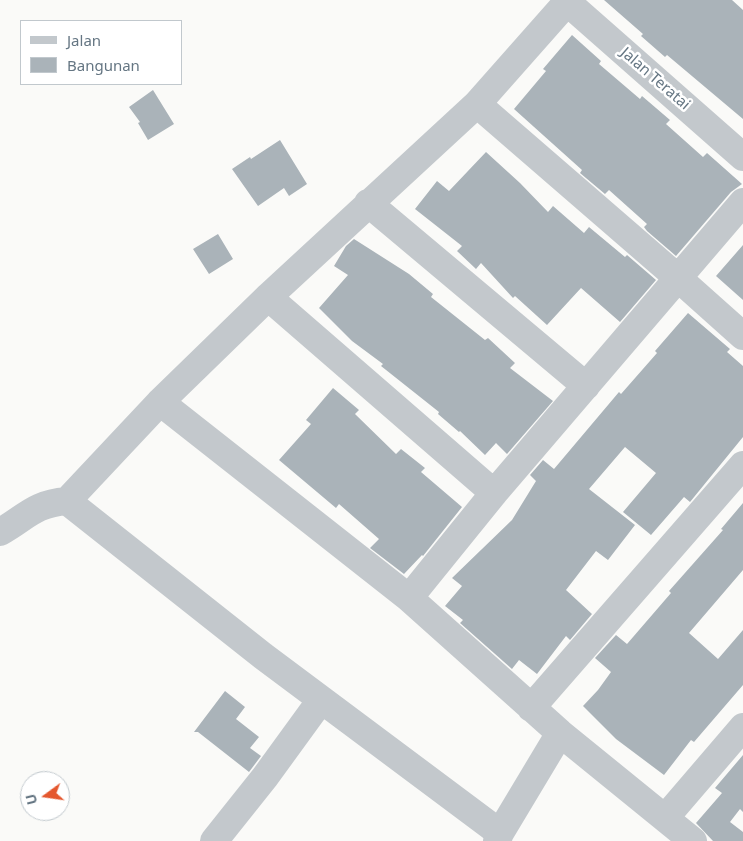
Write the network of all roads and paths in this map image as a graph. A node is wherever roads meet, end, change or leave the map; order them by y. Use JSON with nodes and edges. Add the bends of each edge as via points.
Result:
{"nodes":[{"id":1,"x":568,"y":1,"type":"edge"},
{"id":2,"x":477,"y":104,"type":"junction"},
{"id":3,"x":743,"y":157,"type":"edge"},
{"id":4,"x":743,"y":202,"type":"edge"},
{"id":5,"x":368,"y":204,"type":"junction"},
{"id":6,"x":678,"y":278,"type":"junction"},
{"id":7,"x":268,"y":298,"type":"junction"},
{"id":8,"x":743,"y":336,"type":"edge"},
{"id":9,"x":586,"y":386,"type":"junction"},
{"id":10,"x":160,"y":402,"type":"junction"},
{"id":11,"x":743,"y":464,"type":"edge"},
{"id":12,"x":494,"y":493,"type":"junction"},
{"id":13,"x":67,"y":501,"type":"junction"},
{"id":14,"x":0,"y":532,"type":"edge"},
{"id":15,"x":409,"y":598,"type":"junction"},
{"id":16,"x":321,"y":700,"type":"junction"},
{"id":17,"x":531,"y":708,"type":"junction"},
{"id":18,"x":742,"y":731,"type":"edge"},
{"id":19,"x":560,"y":733,"type":"junction"},
{"id":20,"x":666,"y":818,"type":"junction"},
{"id":21,"x":498,"y":837,"type":"edge"},
{"id":22,"x":214,"y":841,"type":"edge"},
{"id":23,"x":693,"y":841,"type":"edge"}],
"edges":[{"from":1,"to":2,"type":"street"},
{"from":1,"to":3,"type":"street","name":"Jalan Teratai"},
{"from":2,"to":5,"type":"street"},
{"from":2,"to":6,"type":"street"},
{"from":4,"to":6,"type":"street"},
{"from":5,"to":7,"type":"street"},
{"from":5,"to":9,"type":"street"},
{"from":6,"to":8,"type":"street"},
{"from":6,"to":9,"type":"street"},
{"from":7,"to":10,"type":"street"},
{"from":7,"to":12,"type":"street"},
{"from":9,"to":12,"type":"street"},
{"from":10,"to":13,"type":"street"},
{"from":10,"to":15,"type":"street"},
{"from":11,"to":17,"type":"street"},
{"from":12,"to":15,"type":"street"},
{"from":13,"to":14,"type":"street","via":[[50,503],[31,511]]},
{"from":13,"to":16,"type":"street"},
{"from":15,"to":17,"type":"street"},
{"from":16,"to":21,"type":"street"},
{"from":16,"to":22,"type":"street"},
{"from":17,"to":19,"type":"street"},
{"from":18,"to":20,"type":"street"},
{"from":19,"to":20,"type":"street"},
{"from":19,"to":21,"type":"street"},
{"from":20,"to":23,"type":"street"}]}
